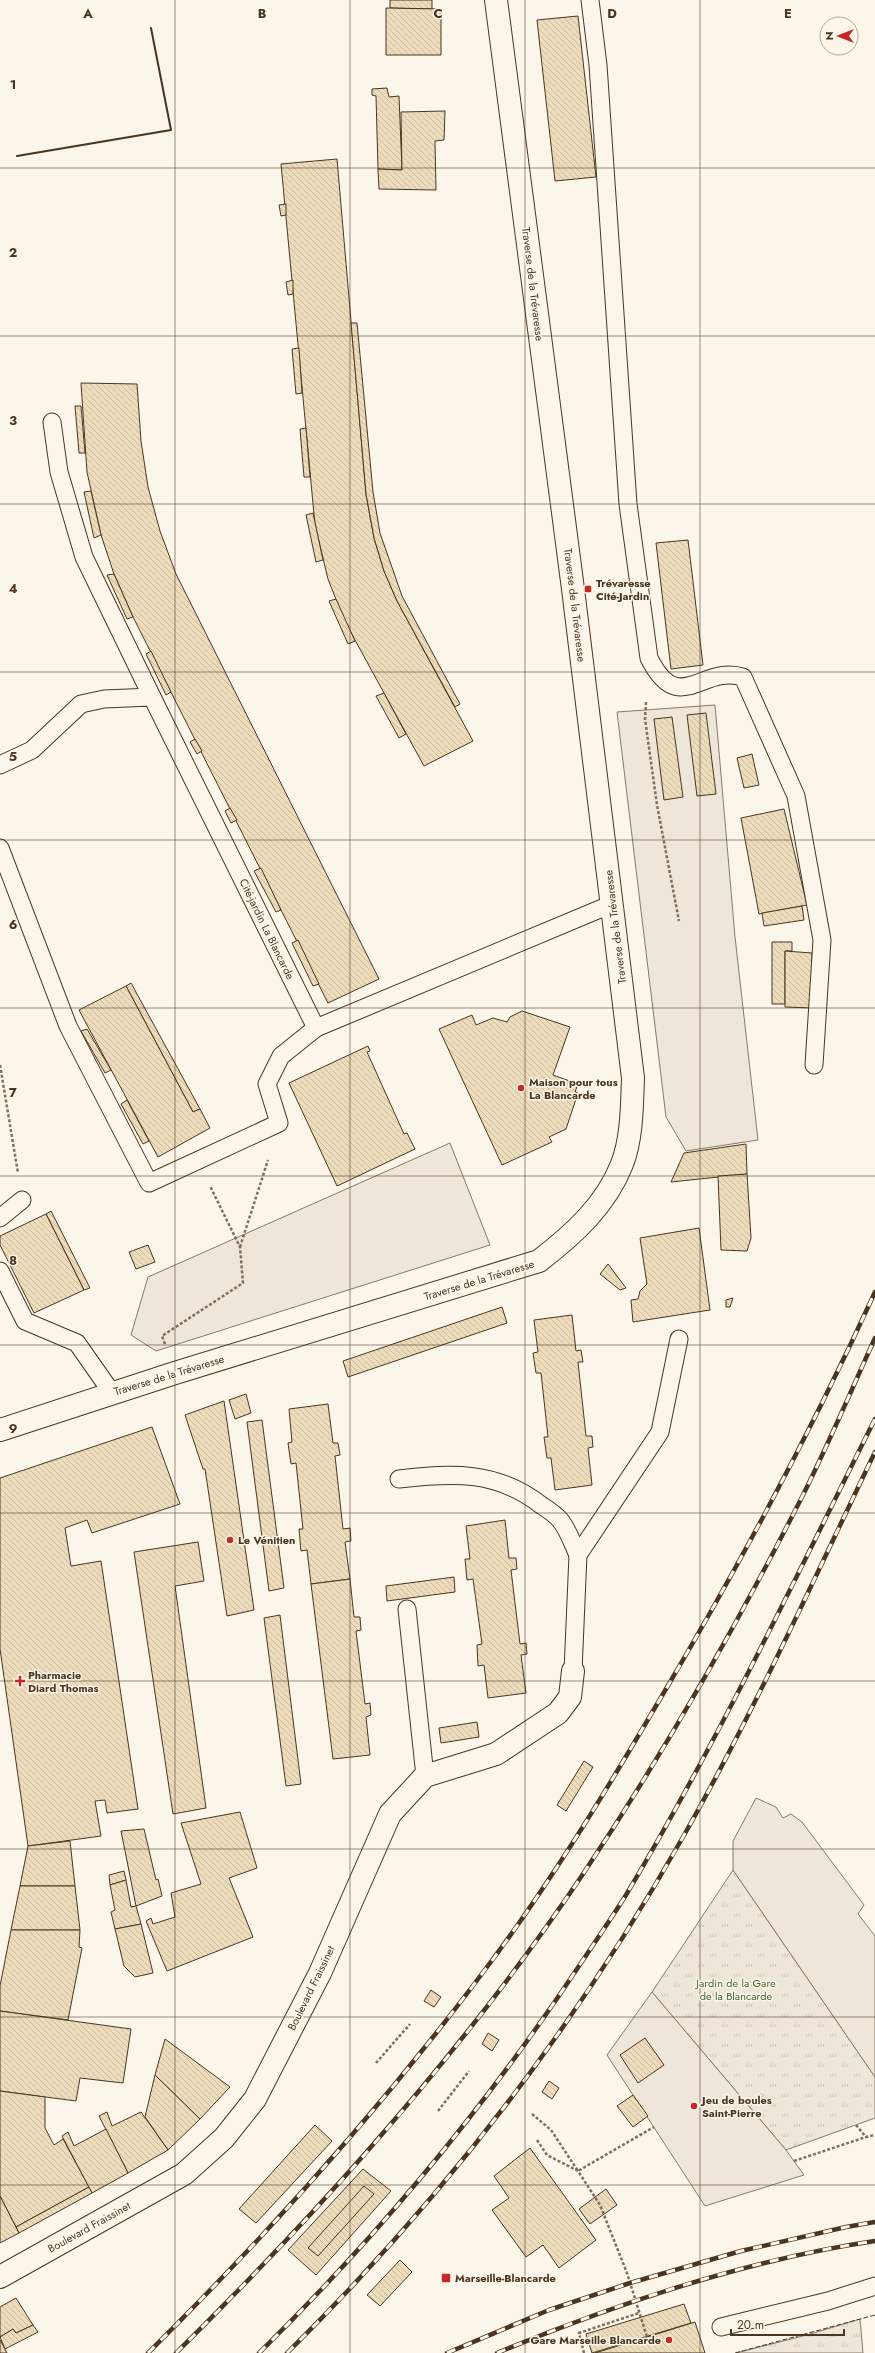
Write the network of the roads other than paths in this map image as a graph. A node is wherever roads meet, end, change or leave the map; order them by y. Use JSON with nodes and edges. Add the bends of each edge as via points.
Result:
{"nodes":[{"id":1,"x":496,"y":0,"type":"edge"},
{"id":2,"x":590,"y":0,"type":"edge"},
{"id":3,"x":52,"y":422,"type":"dead end"},
{"id":4,"x":152,"y":697,"type":"junction"},
{"id":5,"x":0,"y":765,"type":"edge"},
{"id":6,"x":0,"y":848,"type":"edge"},
{"id":7,"x":612,"y":904,"type":"junction"},
{"id":8,"x":316,"y":1028,"type":"junction"},
{"id":9,"x":814,"y":1065,"type":"dead end"},
{"id":10,"x":22,"y":1200,"type":"road end"},
{"id":11,"x":0,"y":1218,"type":"edge"},
{"id":12,"x":0,"y":1271,"type":"edge"},
{"id":13,"x":679,"y":1339,"type":"dead end"},
{"id":14,"x":112,"y":1393,"type":"junction"},
{"id":15,"x":0,"y":1430,"type":"edge"},
{"id":16,"x":399,"y":1479,"type":"dead end"},
{"id":17,"x":578,"y":1555,"type":"junction"},
{"id":18,"x":407,"y":1609,"type":"dead end"},
{"id":19,"x":573,"y":1671,"type":"joint"},
{"id":20,"x":425,"y":1776,"type":"junction"},
{"id":21,"x":0,"y":2277,"type":"edge"},
{"id":22,"x":875,"y":2286,"type":"edge"},
{"id":23,"x":721,"y":2327,"type":"dead end"}],
"edges":[{"from":1,"to":7,"type":"street","name":"Traverse de la Trévaresse"},
{"from":2,"to":9,"type":"lane","via":[[598,65],[628,504],[648,658],[657,675],[667,684],[686,687],[733,674],[743,677],[796,796],[822,940]]},
{"from":3,"to":4,"type":"lane","name":"Cité-jardin La Blancarde","via":[[59,472],[84,557]]},
{"from":4,"to":5,"type":"lane","via":[[104,699],[81,704],[32,750]]},
{"from":4,"to":8,"type":"lane","name":"Cité-jardin La Blancarde"},
{"from":6,"to":8,"type":"lane","via":[[68,1026],[150,1183],[279,1123],[267,1084],[281,1056]]},
{"from":7,"to":8,"type":"lane"},
{"from":7,"to":14,"type":"street","name":"Traverse de la Trévaresse","via":[[633,1078],[631,1122],[623,1163],[601,1203],[574,1233],[539,1261]]},
{"from":10,"to":11,"type":"lane"},
{"from":12,"to":14,"type":"lane","via":[[25,1321],[77,1343]]},
{"from":13,"to":17,"type":"lane","via":[[660,1432]]},
{"from":14,"to":15,"type":"street","name":"Traverse de la Trévaresse"},
{"from":16,"to":17,"type":"lane","via":[[441,1475],[480,1476],[506,1484],[527,1493],[561,1520]]},
{"from":17,"to":19,"type":"lane"},
{"from":18,"to":20,"type":"lane"},
{"from":19,"to":20,"type":"street","via":[[570,1697],[558,1713],[496,1754]]},
{"from":20,"to":21,"type":"street","name":"Boulevard Fraissinet","via":[[390,1814],[320,1974],[255,2099],[224,2138],[184,2174]]},
{"from":22,"to":23,"type":"lane","via":[[828,2301]]}]}
